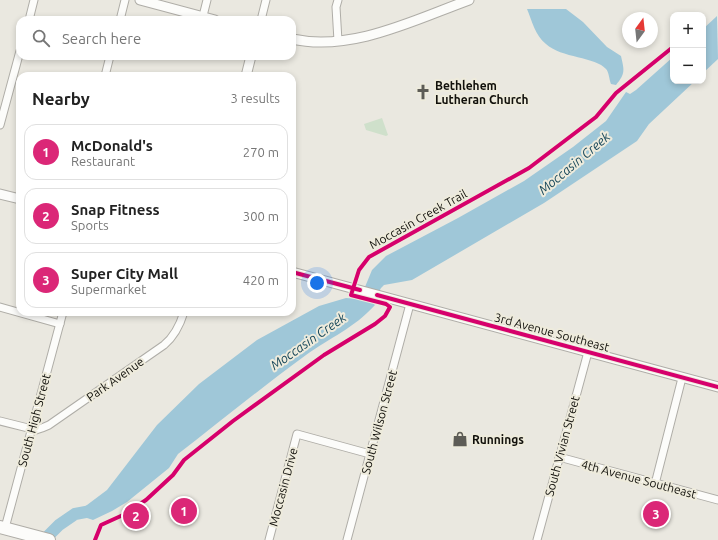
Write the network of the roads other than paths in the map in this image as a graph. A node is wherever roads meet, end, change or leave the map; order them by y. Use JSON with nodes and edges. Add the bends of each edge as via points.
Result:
{"nodes":[{"id":1,"x":34,"y":0,"type":"edge"},
{"id":2,"x":126,"y":0,"type":"edge"},
{"id":3,"x":140,"y":0,"type":"edge"},
{"id":4,"x":207,"y":0,"type":"edge"},
{"id":5,"x":266,"y":0,"type":"edge"},
{"id":6,"x":338,"y":0,"type":"edge"},
{"id":7,"x":469,"y":0,"type":"edge"},
{"id":8,"x":29,"y":16,"type":"edge"},
{"id":9,"x":121,"y":16,"type":"edge"},
{"id":10,"x":195,"y":16,"type":"edge"},
{"id":11,"x":203,"y":16,"type":"edge"},
{"id":12,"x":262,"y":16,"type":"edge"},
{"id":13,"x":296,"y":40,"type":"edge"},
{"id":14,"x":338,"y":41,"type":"junction"},
{"id":15,"x":18,"y":60,"type":"edge"},
{"id":16,"x":109,"y":60,"type":"edge"},
{"id":17,"x":250,"y":60,"type":"edge"},
{"id":18,"x":105,"y":72,"type":"edge"},
{"id":19,"x":247,"y":72,"type":"edge"},
{"id":20,"x":0,"y":125,"type":"edge"},
{"id":21,"x":0,"y":194,"type":"edge"},
{"id":22,"x":16,"y":198,"type":"edge"},
{"id":23,"x":296,"y":273,"type":"edge"},
{"id":24,"x":410,"y":304,"type":"junction"},
{"id":25,"x":0,"y":307,"type":"edge"},
{"id":26,"x":16,"y":312,"type":"edge"},
{"id":27,"x":32,"y":316,"type":"edge"},
{"id":28,"x":62,"y":316,"type":"edge"},
{"id":29,"x":182,"y":316,"type":"edge"},
{"id":30,"x":60,"y":324,"type":"junction"},
{"id":31,"x":588,"y":352,"type":"junction"},
{"id":32,"x":682,"y":378,"type":"junction"},
{"id":33,"x":718,"y":387,"type":"edge"},
{"id":34,"x":0,"y":421,"type":"edge"},
{"id":35,"x":32,"y":429,"type":"junction"},
{"id":36,"x":370,"y":454,"type":"junction"},
{"id":37,"x":559,"y":457,"type":"junction"},
{"id":38,"x":655,"y":484,"type":"junction"},
{"id":39,"x":718,"y":500,"type":"edge"},
{"id":40,"x":2,"y":527,"type":"edge"},
{"id":41,"x":49,"y":540,"type":"edge"},
{"id":42,"x":269,"y":540,"type":"edge"},
{"id":43,"x":347,"y":540,"type":"edge"},
{"id":44,"x":537,"y":540,"type":"edge"}],
"edges":[{"from":1,"to":8,"type":"street"},
{"from":2,"to":9,"type":"street"},
{"from":3,"to":10,"type":"street"},
{"from":4,"to":11,"type":"street"},
{"from":5,"to":12,"type":"street"},
{"from":6,"to":14,"type":"street"},
{"from":7,"to":14,"type":"street","via":[[386,31]]},
{"from":13,"to":14,"type":"street"},
{"from":15,"to":20,"type":"street"},
{"from":16,"to":18,"type":"street"},
{"from":17,"to":19,"type":"street"},
{"from":21,"to":22,"type":"street"},
{"from":23,"to":24,"type":"street","name":"3rd Avenue Southeast"},
{"from":24,"to":31,"type":"street","name":"3rd Avenue Southeast"},
{"from":24,"to":36,"type":"street","name":"South Wilson Street"},
{"from":25,"to":26,"type":"street"},
{"from":27,"to":30,"type":"street"},
{"from":28,"to":30,"type":"street","name":"South High Street"},
{"from":29,"to":35,"type":"street","name":"Park Avenue","via":[[177,330],[164,345],[49,425]]},
{"from":30,"to":35,"type":"street","name":"South High Street"},
{"from":31,"to":32,"type":"street","name":"3rd Avenue Southeast"},
{"from":31,"to":37,"type":"street","name":"South Vivian Street"},
{"from":32,"to":33,"type":"street","name":"3rd Avenue Southeast"},
{"from":32,"to":38,"type":"street"},
{"from":34,"to":35,"type":"street"},
{"from":35,"to":40,"type":"street","name":"South High Street"},
{"from":36,"to":42,"type":"street","name":"Moccasin Drive","via":[[298,434]]},
{"from":36,"to":43,"type":"street","name":"South Wilson Street"},
{"from":37,"to":38,"type":"street","name":"4th Avenue Southeast"},
{"from":37,"to":44,"type":"street","name":"South Vivian Street"},
{"from":38,"to":39,"type":"street","name":"4th Avenue Southeast"},
{"from":40,"to":41,"type":"highway"}]}
